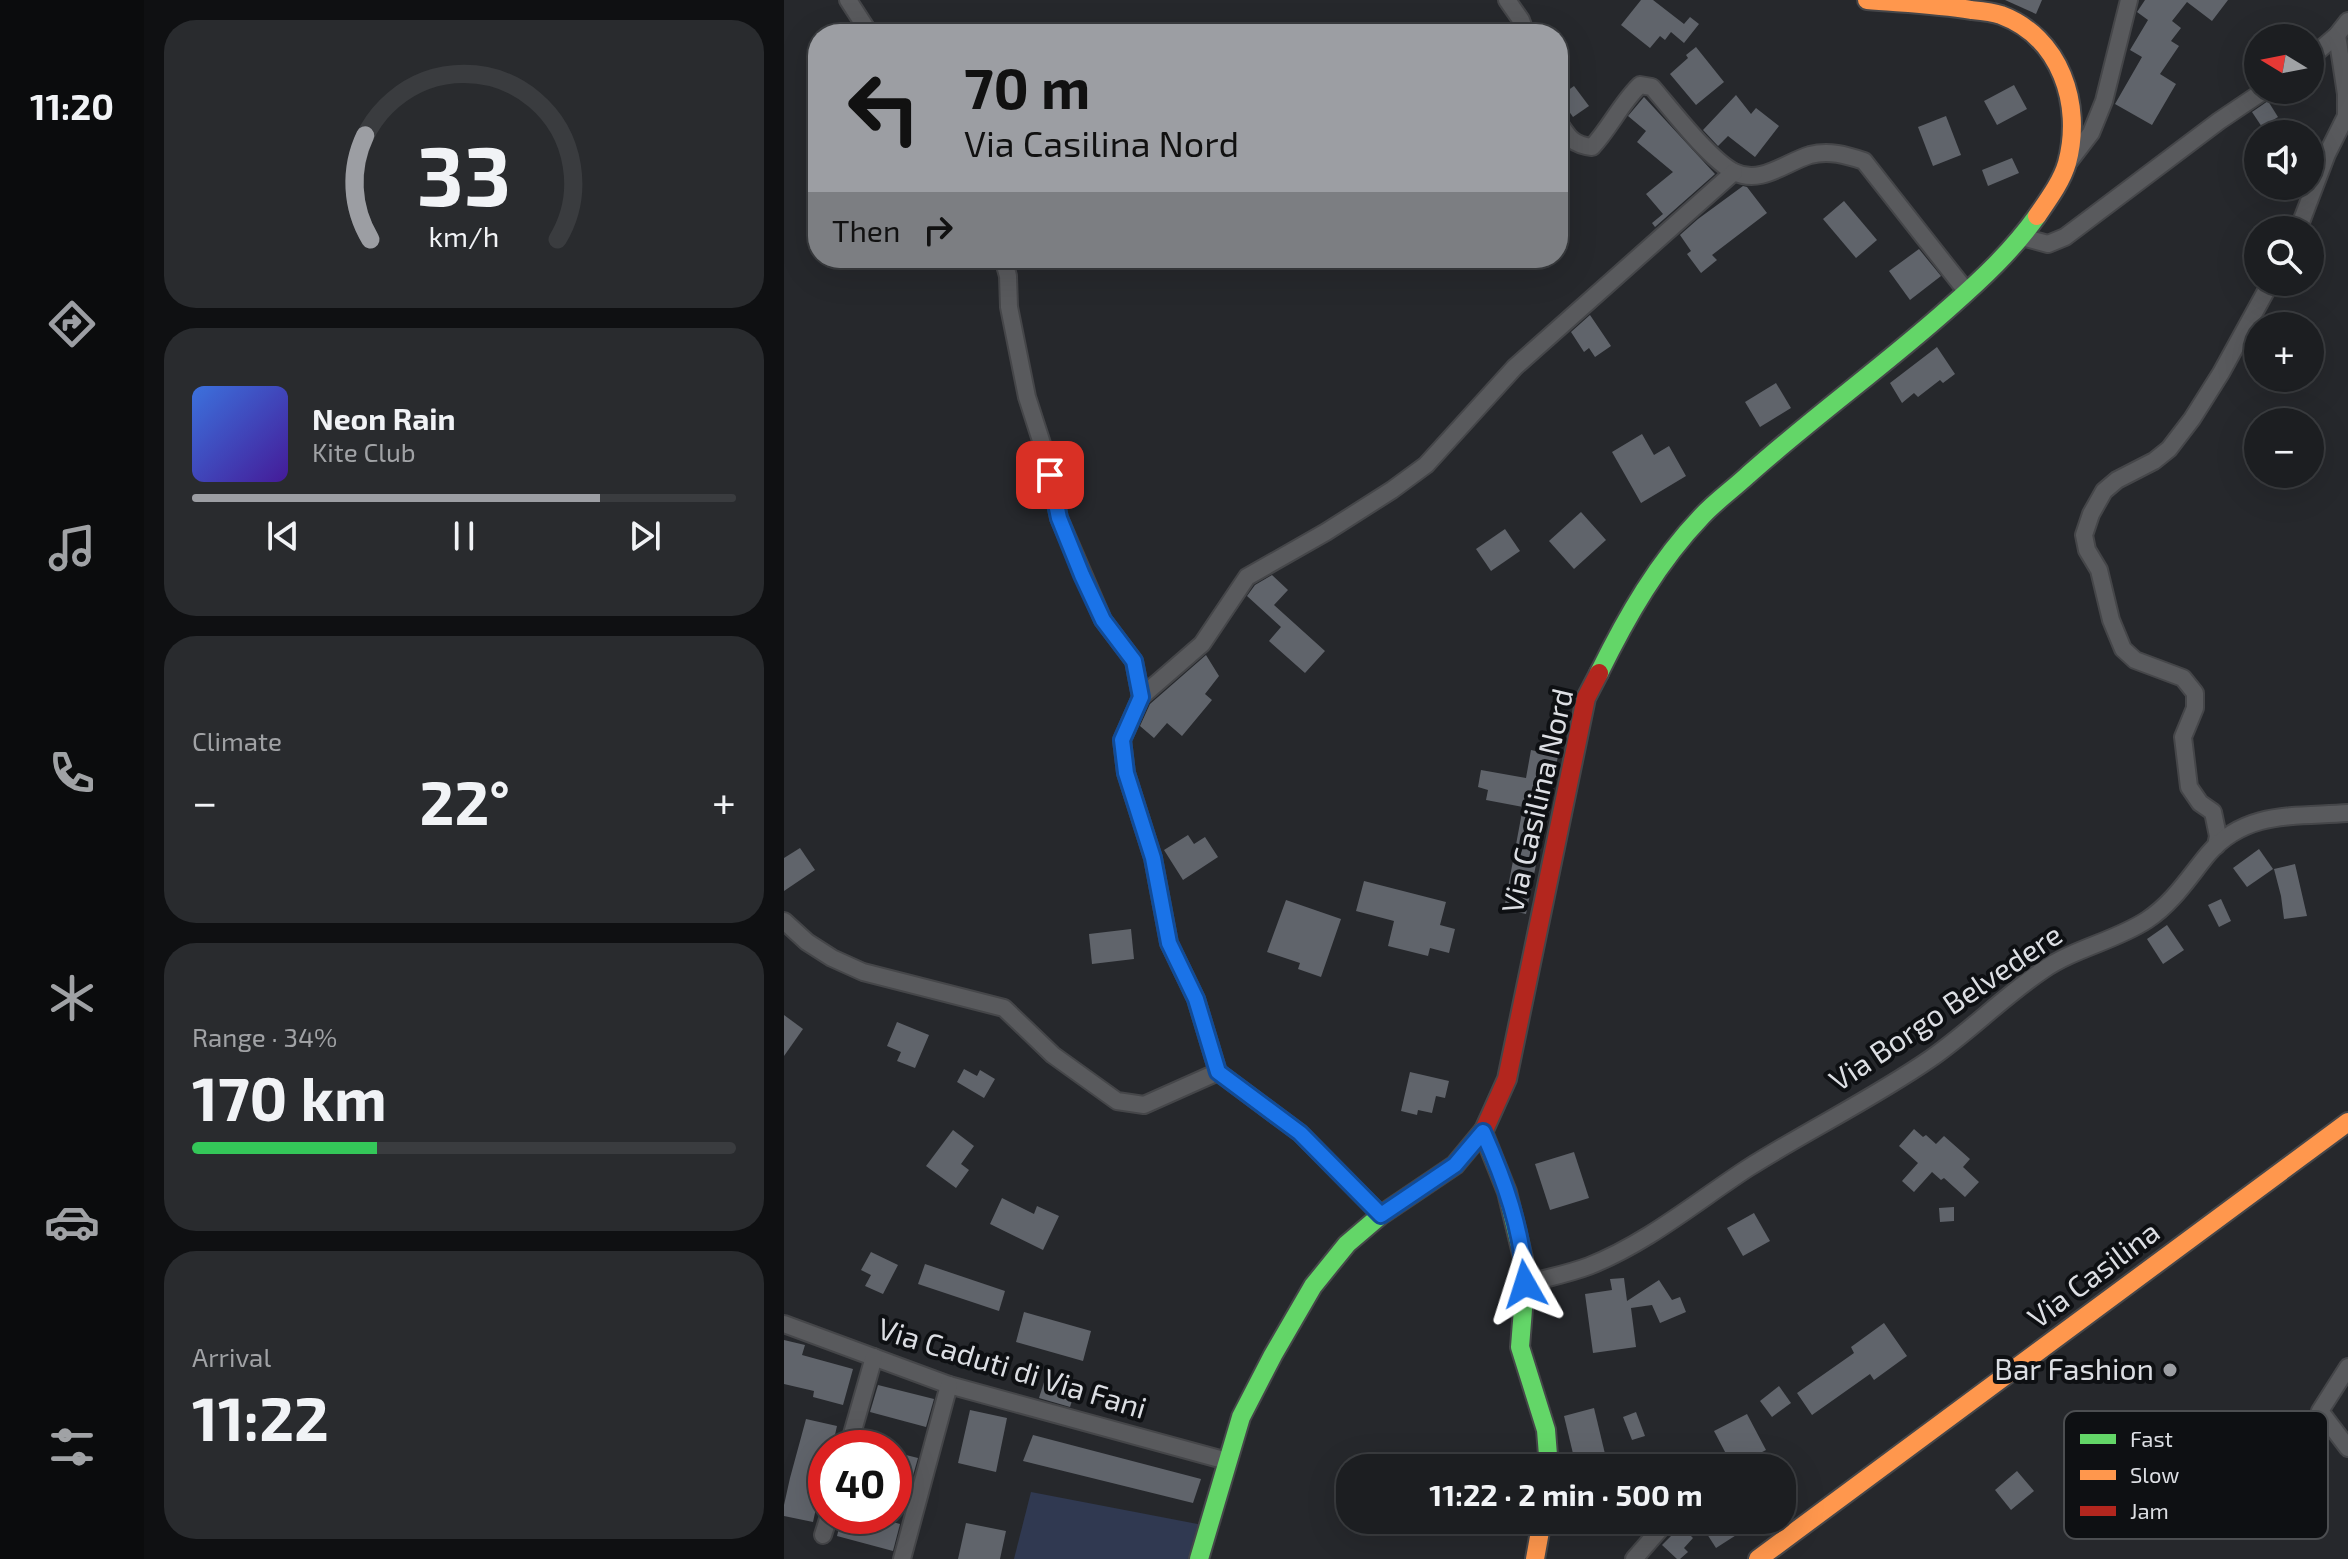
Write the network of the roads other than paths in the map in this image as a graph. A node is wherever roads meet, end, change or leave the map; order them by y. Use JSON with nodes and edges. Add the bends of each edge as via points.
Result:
{"nodes":[{"id":1,"x":848,"y":0,"type":"edge"},
{"id":2,"x":1507,"y":0,"type":"edge"},
{"id":3,"x":1867,"y":0,"type":"edge"},
{"id":4,"x":2129,"y":0,"type":"edge"},
{"id":5,"x":2348,"y":21,"type":"edge"},
{"id":6,"x":864,"y":24,"type":"edge"},
{"id":7,"x":1522,"y":24,"type":"edge"},
{"id":8,"x":2337,"y":35,"type":"junction"},
{"id":9,"x":2324,"y":46,"type":"edge"},
{"id":10,"x":2244,"y":104,"type":"edge"},
{"id":11,"x":1568,"y":138,"type":"edge"},
{"id":12,"x":2067,"y":164,"type":"junction"},
{"id":13,"x":1734,"y":172,"type":"junction"},
{"id":14,"x":2303,"y":216,"type":"edge"},
{"id":15,"x":2022,"y":237,"type":"junction"},
{"id":16,"x":1006,"y":268,"type":"edge"},
{"id":17,"x":1967,"y":292,"type":"junction"},
{"id":18,"x":2263,"y":296,"type":"edge"},
{"id":19,"x":1141,"y":697,"type":"junction"},
{"id":20,"x":2348,"y":813,"type":"edge"},
{"id":21,"x":2216,"y":846,"type":"junction"},
{"id":22,"x":784,"y":921,"type":"edge"},
{"id":23,"x":1218,"y":1072,"type":"junction"},
{"id":24,"x":2348,"y":1122,"type":"edge"},
{"id":25,"x":1483,"y":1132,"type":"junction"},
{"id":26,"x":1381,"y":1215,"type":"junction"},
{"id":27,"x":1525,"y":1284,"type":"junction"},
{"id":28,"x":784,"y":1324,"type":"edge"},
{"id":29,"x":874,"y":1357,"type":"junction"},
{"id":30,"x":2348,"y":1367,"type":"edge"},
{"id":31,"x":949,"y":1385,"type":"junction"},
{"id":32,"x":2320,"y":1411,"type":"edge"},
{"id":33,"x":2328,"y":1422,"type":"edge"},
{"id":34,"x":853,"y":1430,"type":"edge"},
{"id":35,"x":2348,"y":1448,"type":"edge"},
{"id":36,"x":1548,"y":1454,"type":"edge"},
{"id":37,"x":1227,"y":1461,"type":"junction"},
{"id":38,"x":1539,"y":1534,"type":"edge"},
{"id":39,"x":1656,"y":1534,"type":"edge"},
{"id":40,"x":902,"y":1559,"type":"edge"},
{"id":41,"x":1199,"y":1559,"type":"edge"},
{"id":42,"x":1535,"y":1559,"type":"edge"},
{"id":43,"x":1634,"y":1559,"type":"edge"},
{"id":44,"x":1758,"y":1559,"type":"edge"}],
"edges":[{"from":1,"to":6,"type":"street"},
{"from":2,"to":7,"type":"street"},
{"from":3,"to":12,"type":"street","name":"Via Casilina Nord","via":[[1998,14],[2023,25],[2050,50],[2072,105]]},
{"from":4,"to":12,"type":"street","via":[[2104,101],[2091,133]]},
{"from":5,"to":8,"type":"street"},
{"from":8,"to":9,"type":"street"},
{"from":8,"to":14,"type":"street","via":[[2346,116]]},
{"from":10,"to":15,"type":"street","via":[[2065,237],[2048,244]]},
{"from":11,"to":13,"type":"street","via":[[1592,147],[1630,94],[1640,85],[1652,87]]},
{"from":12,"to":15,"type":"street","name":"Via Casilina Nord"},
{"from":13,"to":17,"type":"street","via":[[1767,174],[1810,155],[1829,153],[1864,161]]},
{"from":13,"to":19,"type":"street","via":[[1515,367],[1426,465],[1247,577],[1202,644]]},
{"from":15,"to":17,"type":"street","name":"Via Casilina Nord"},
{"from":16,"to":19,"type":"street","via":[[1027,397],[1059,518],[1103,620],[1134,661]]},
{"from":17,"to":25,"type":"street","name":"Via Casilina Nord","via":[[1703,515],[1660,565],[1617,636],[1586,698],[1507,1079]]},
{"from":18,"to":21,"type":"street","via":[[2192,419],[2169,449],[2104,491],[2084,535],[2123,649],[2135,660],[2183,678],[2195,693],[2183,737],[2189,787],[2213,812]]},
{"from":19,"to":23,"type":"street","via":[[1122,740],[1126,773],[1153,858],[1169,943],[1196,999]]},
{"from":20,"to":21,"type":"street","name":"Via Borgo Belvedere","via":[[2252,822]]},
{"from":21,"to":27,"type":"street","name":"Via Borgo Belvedere","via":[[2146,921],[2048,966],[1914,1070],[1631,1246],[1587,1267]]},
{"from":22,"to":23,"type":"street","via":[[807,942],[863,972],[1004,1008],[1053,1055],[1117,1101],[1144,1105]]},
{"from":23,"to":26,"type":"street","via":[[1300,1133]]},
{"from":24,"to":44,"type":"street","name":"Via Casilina"},
{"from":25,"to":26,"type":"street","name":"Via Casilina Nord","via":[[1455,1165]]},
{"from":25,"to":27,"type":"street","via":[[1510,1205]]},
{"from":26,"to":37,"type":"street","name":"Via Casilina Nord","via":[[1347,1244],[1313,1286],[1241,1417]]},
{"from":27,"to":36,"type":"street","via":[[1520,1347],[1546,1430]]},
{"from":28,"to":29,"type":"street","name":"Via Caduti di Via Fani"},
{"from":29,"to":31,"type":"street","name":"Via Caduti di Via Fani"},
{"from":29,"to":34,"type":"street"},
{"from":30,"to":32,"type":"street"},
{"from":31,"to":37,"type":"street","name":"Via Caduti di Via Fani"},
{"from":31,"to":40,"type":"street"},
{"from":33,"to":35,"type":"street"},
{"from":37,"to":41,"type":"street","name":"Via Casilina Nord"},
{"from":38,"to":42,"type":"street"},
{"from":39,"to":43,"type":"street"}]}
